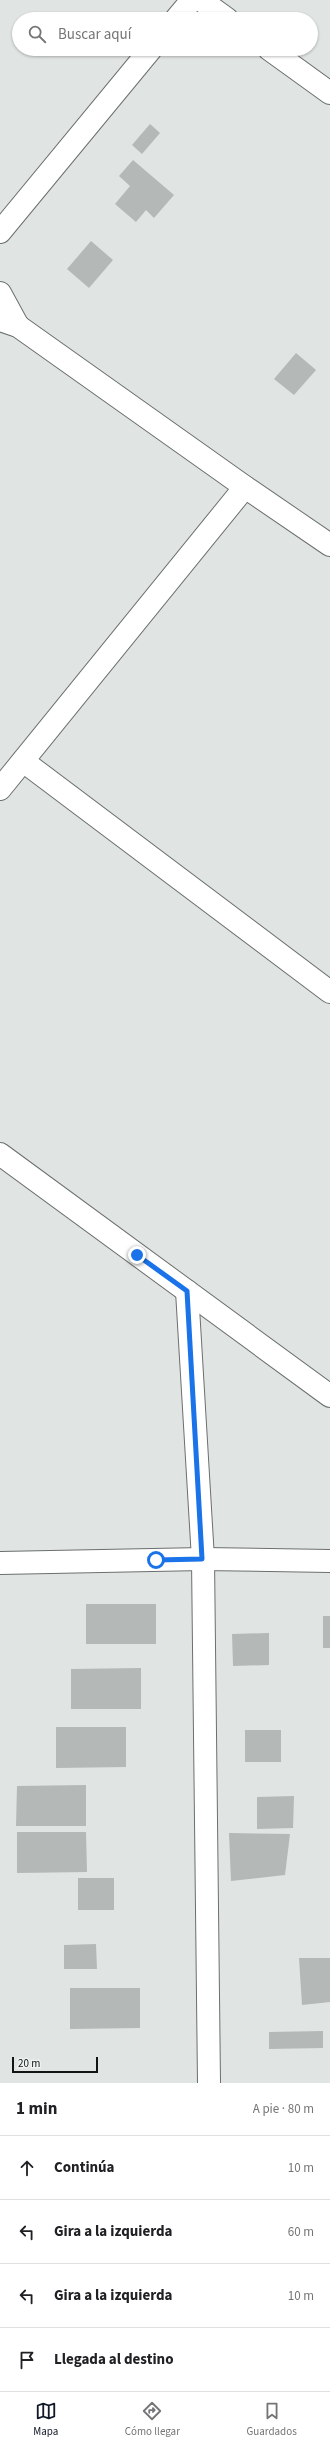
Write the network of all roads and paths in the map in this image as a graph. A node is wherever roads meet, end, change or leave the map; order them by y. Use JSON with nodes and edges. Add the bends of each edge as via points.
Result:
{"nodes":[{"id":1,"x":192,"y":0,"type":"edge"},
{"id":2,"x":201,"y":0,"type":"edge"},
{"id":3,"x":182,"y":12,"type":"edge"},
{"id":4,"x":217,"y":12,"type":"edge"},
{"id":5,"x":146,"y":56,"type":"edge"},
{"id":6,"x":279,"y":56,"type":"edge"},
{"id":7,"x":330,"y":93,"type":"edge"},
{"id":8,"x":0,"y":232,"type":"edge"},
{"id":9,"x":0,"y":293,"type":"edge"},
{"id":10,"x":9,"y":323,"type":"edge"},
{"id":11,"x":245,"y":487,"type":"junction"},
{"id":12,"x":330,"y":545,"type":"edge"},
{"id":13,"x":23,"y":761,"type":"junction"},
{"id":14,"x":0,"y":789,"type":"edge"},
{"id":15,"x":330,"y":992,"type":"edge"},
{"id":16,"x":0,"y":1154,"type":"edge"},
{"id":17,"x":187,"y":1291,"type":"junction"},
{"id":18,"x":330,"y":1396,"type":"edge"},
{"id":19,"x":202,"y":1559,"type":"junction"},
{"id":20,"x":330,"y":1561,"type":"edge"},
{"id":21,"x":0,"y":1563,"type":"edge"},
{"id":22,"x":209,"y":2083,"type":"edge"}],
"edges":[{"from":1,"to":3,"type":"street"},
{"from":2,"to":4,"type":"street"},
{"from":5,"to":8,"type":"street"},
{"from":6,"to":7,"type":"street"},
{"from":9,"to":10,"type":"street"},
{"from":10,"to":11,"type":"street"},
{"from":11,"to":12,"type":"street"},
{"from":11,"to":13,"type":"street"},
{"from":13,"to":14,"type":"street"},
{"from":13,"to":15,"type":"street"},
{"from":16,"to":17,"type":"street"},
{"from":17,"to":18,"type":"street"},
{"from":17,"to":19,"type":"street"},
{"from":19,"to":20,"type":"street"},
{"from":19,"to":21,"type":"street"},
{"from":19,"to":22,"type":"street"}]}
